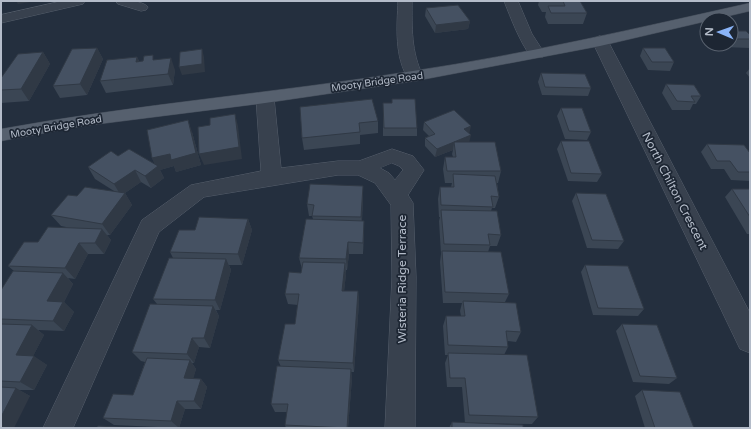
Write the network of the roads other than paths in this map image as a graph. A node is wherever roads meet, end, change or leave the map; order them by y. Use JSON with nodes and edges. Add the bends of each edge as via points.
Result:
{"nodes":[{"id":1,"x":78,"y":1,"type":"edge"},
{"id":2,"x":123,"y":1,"type":"edge"},
{"id":3,"x":405,"y":1,"type":"edge"},
{"id":4,"x":511,"y":1,"type":"edge"},
{"id":5,"x":141,"y":7,"type":"dead end"},
{"id":6,"x":750,"y":7,"type":"edge"},
{"id":7,"x":1,"y":19,"type":"edge"},
{"id":8,"x":600,"y":42,"type":"junction"},
{"id":9,"x":537,"y":54,"type":"junction"},
{"id":10,"x":415,"y":76,"type":"junction"},
{"id":11,"x":265,"y":98,"type":"junction"},
{"id":12,"x":1,"y":135,"type":"edge"},
{"id":13,"x":361,"y":168,"type":"junction"},
{"id":14,"x":272,"y":177,"type":"junction"},
{"id":15,"x":396,"y":195,"type":"junction"},
{"id":16,"x":750,"y":340,"type":"edge"},
{"id":17,"x":58,"y":428,"type":"edge"},
{"id":18,"x":400,"y":428,"type":"edge"}],
"edges":[{"from":1,"to":7,"type":"street"},
{"from":2,"to":5,"type":"street"},
{"from":3,"to":10,"type":"street","via":[[406,53],[408,64]]},
{"from":4,"to":9,"type":"street"},
{"from":6,"to":8,"type":"main road","name":"Mooty Bridge Road"},
{"from":8,"to":9,"type":"main road","name":"Mooty Bridge Road"},
{"from":8,"to":16,"type":"street","name":"North Chilton Crescent"},
{"from":9,"to":10,"type":"main road","name":"Mooty Bridge Road"},
{"from":10,"to":11,"type":"main road","name":"Mooty Bridge Road"},
{"from":11,"to":12,"type":"main road","name":"Mooty Bridge Road","via":[[83,120]]},
{"from":11,"to":14,"type":"street"},
{"from":13,"to":14,"type":"street","name":"Wisteria Ridge Terrace","via":[[338,168]]},
{"from":13,"to":15,"type":"street","name":"Wisteria Ridge Terrace","via":[[382,178]]},
{"from":13,"to":15,"type":"street","via":[[392,156],[406,160],[414,170]]},
{"from":14,"to":17,"type":"street","name":"Wisteria Ridge Terrace","via":[[198,190],[150,226]]},
{"from":15,"to":18,"type":"street","name":"Wisteria Ridge Terrace","via":[[402,203],[404,277]]}]}
